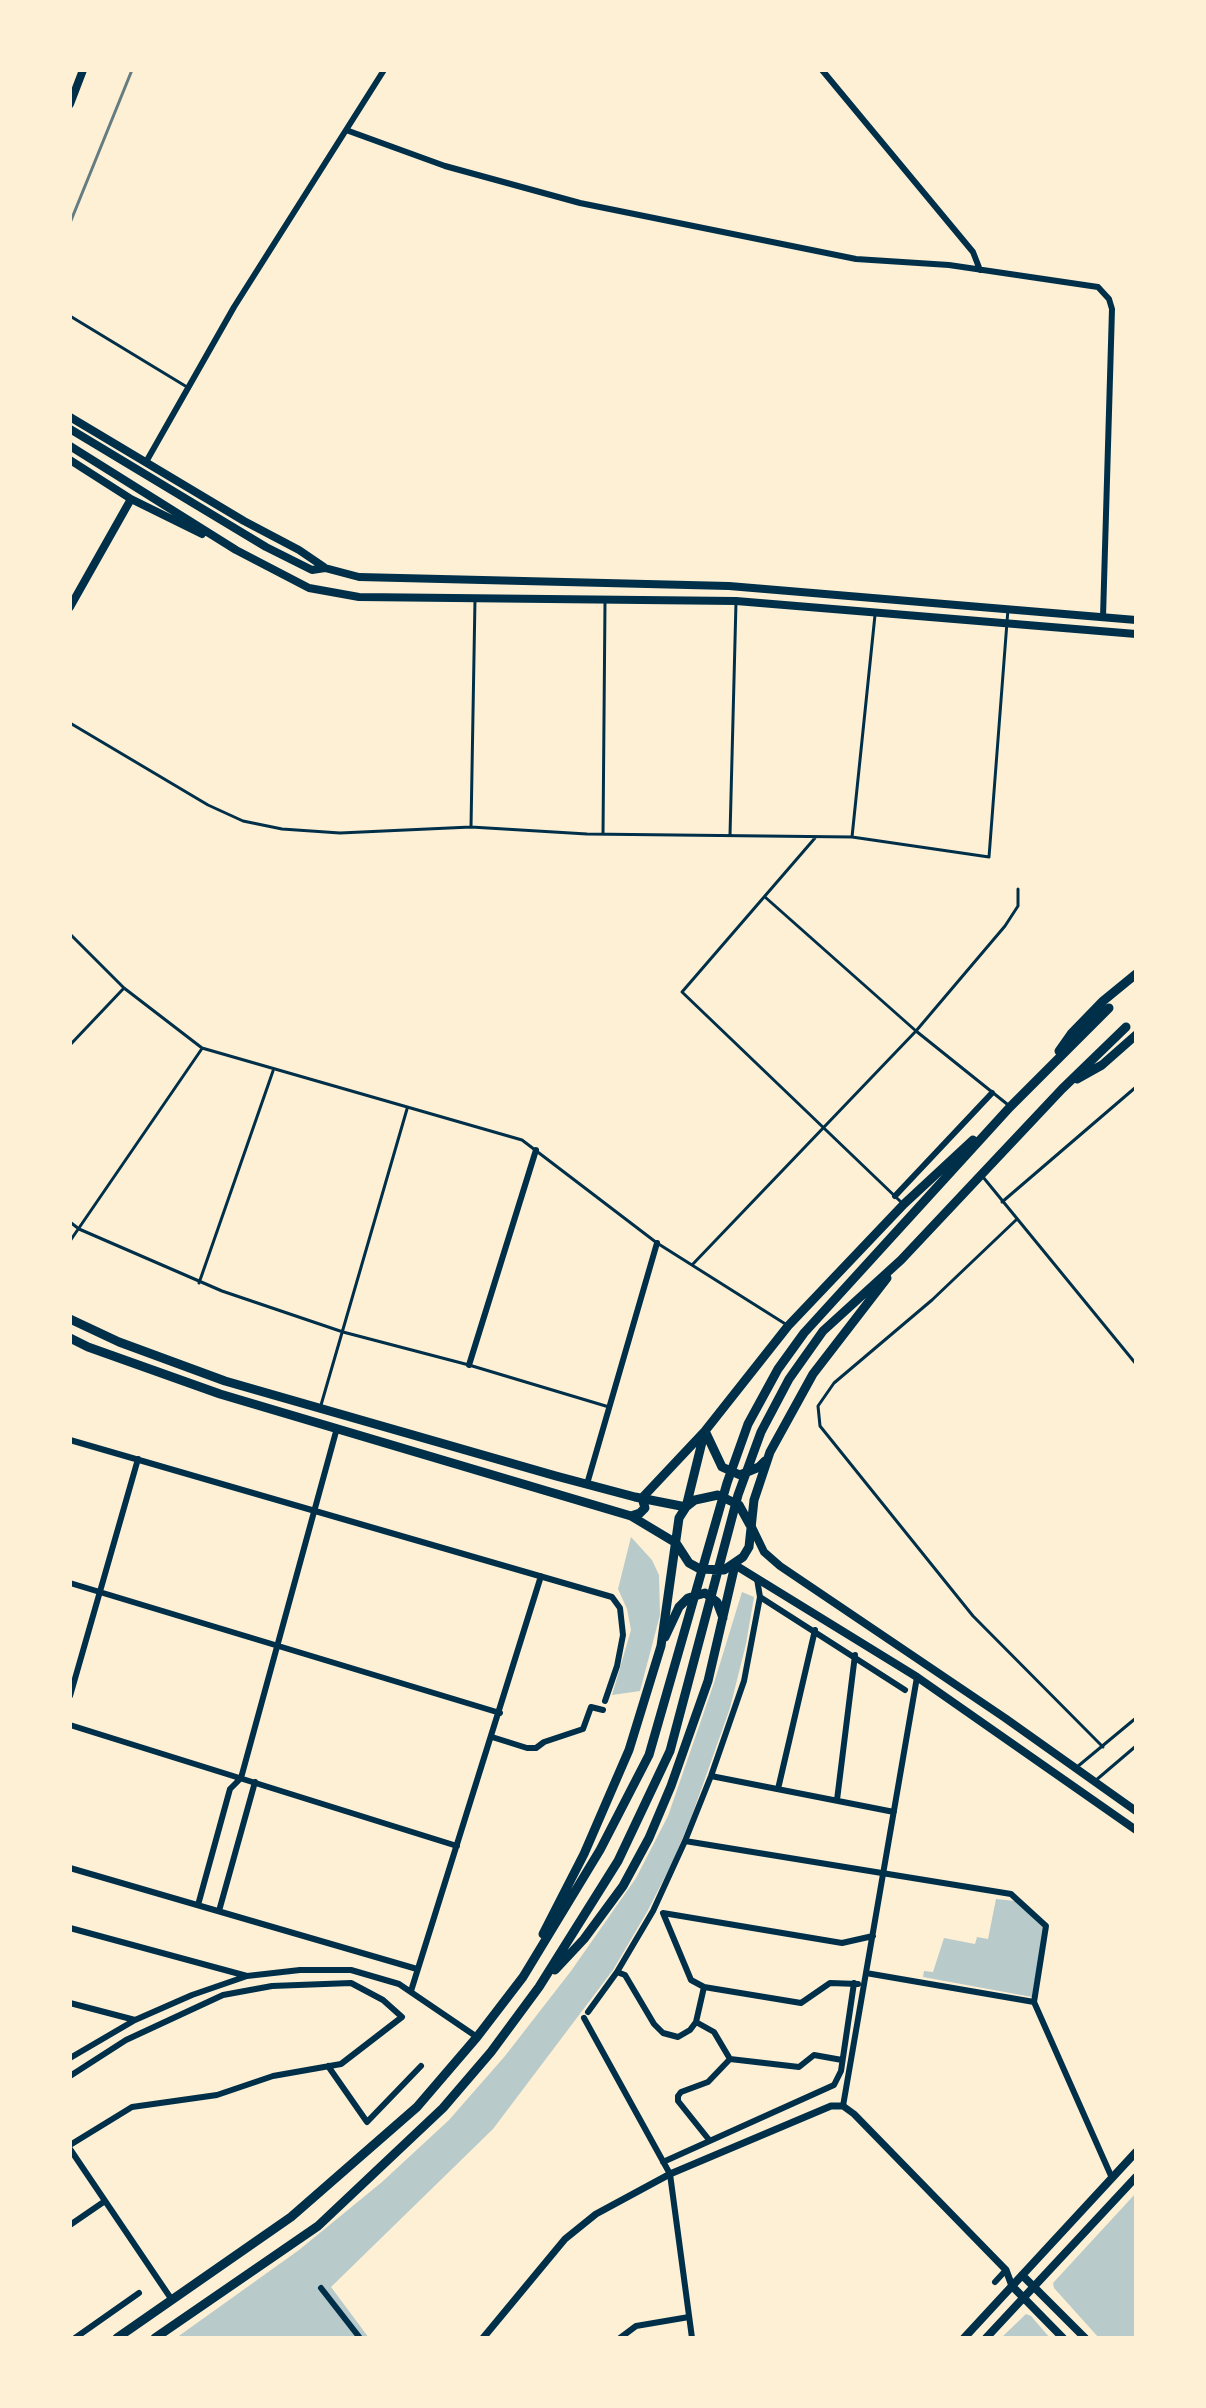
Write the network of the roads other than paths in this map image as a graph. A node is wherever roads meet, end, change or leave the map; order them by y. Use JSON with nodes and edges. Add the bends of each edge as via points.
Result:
{"nodes":[{"id":1,"x":83,"y":70,"type":"edge"},
{"id":2,"x":384,"y":70,"type":"edge"},
{"id":3,"x":822,"y":70,"type":"edge"},
{"id":4,"x":70,"y":104,"type":"edge"},
{"id":5,"x":346,"y":130,"type":"junction"},
{"id":6,"x":980,"y":270,"type":"junction"},
{"id":7,"x":70,"y":316,"type":"edge"},
{"id":8,"x":187,"y":387,"type":"junction"},
{"id":9,"x":70,"y":417,"type":"edge"},
{"id":10,"x":70,"y":429,"type":"edge"},
{"id":11,"x":70,"y":446,"type":"edge"},
{"id":12,"x":70,"y":460,"type":"edge"},
{"id":13,"x":146,"y":462,"type":"junction"},
{"id":14,"x":131,"y":499,"type":"junction"},
{"id":15,"x":236,"y":550,"type":"junction"},
{"id":16,"x":325,"y":568,"type":"junction"},
{"id":17,"x":475,"y":598,"type":"junction"},
{"id":18,"x":605,"y":600,"type":"junction"},
{"id":19,"x":736,"y":601,"type":"junction"},
{"id":20,"x":70,"y":607,"type":"edge"},
{"id":21,"x":1008,"y":609,"type":"junction"},
{"id":22,"x":876,"y":612,"type":"junction"},
{"id":23,"x":1103,"y":617,"type":"junction"},
{"id":24,"x":1136,"y":620,"type":"edge"},
{"id":25,"x":1008,"y":623,"type":"junction"},
{"id":26,"x":1136,"y":634,"type":"edge"},
{"id":27,"x":70,"y":723,"type":"edge"},
{"id":28,"x":471,"y":827,"type":"junction"},
{"id":29,"x":603,"y":834,"type":"junction"},
{"id":30,"x":730,"y":835,"type":"junction"},
{"id":31,"x":852,"y":837,"type":"junction"},
{"id":32,"x":815,"y":838,"type":"junction"},
{"id":33,"x":1018,"y":889,"type":"dead end"},
{"id":34,"x":765,"y":897,"type":"junction"},
{"id":35,"x":70,"y":934,"type":"edge"},
{"id":36,"x":1136,"y":974,"type":"edge"},
{"id":37,"x":124,"y":988,"type":"junction"},
{"id":38,"x":1109,"y":1008,"type":"dead end"},
{"id":39,"x":1126,"y":1027,"type":"dead end"},
{"id":40,"x":916,"y":1031,"type":"junction"},
{"id":41,"x":1136,"y":1035,"type":"edge"},
{"id":42,"x":70,"y":1045,"type":"edge"},
{"id":43,"x":202,"y":1048,"type":"junction"},
{"id":44,"x":1051,"y":1064,"type":"junction"},
{"id":45,"x":274,"y":1069,"type":"junction"},
{"id":46,"x":1067,"y":1084,"type":"junction"},
{"id":47,"x":1136,"y":1087,"type":"edge"},
{"id":48,"x":992,"y":1093,"type":"junction"},
{"id":49,"x":407,"y":1107,"type":"junction"},
{"id":50,"x":1010,"y":1107,"type":"junction"},
{"id":51,"x":825,"y":1127,"type":"junction"},
{"id":52,"x":536,"y":1150,"type":"junction"},
{"id":53,"x":980,"y":1174,"type":"junction"},
{"id":54,"x":895,"y":1196,"type":"junction"},
{"id":55,"x":1002,"y":1202,"type":"junction"},
{"id":56,"x":904,"y":1204,"type":"junction"},
{"id":57,"x":1016,"y":1220,"type":"junction"},
{"id":58,"x":70,"y":1222,"type":"edge"},
{"id":59,"x":79,"y":1229,"type":"junction"},
{"id":60,"x":70,"y":1241,"type":"edge"},
{"id":61,"x":657,"y":1243,"type":"junction"},
{"id":62,"x":901,"y":1260,"type":"junction"},
{"id":63,"x":692,"y":1265,"type":"junction"},
{"id":64,"x":199,"y":1283,"type":"junction"},
{"id":65,"x":70,"y":1319,"type":"edge"},
{"id":66,"x":788,"y":1326,"type":"junction"},
{"id":67,"x":343,"y":1332,"type":"junction"},
{"id":68,"x":70,"y":1338,"type":"edge"},
{"id":69,"x":1136,"y":1364,"type":"edge"},
{"id":70,"x":469,"y":1365,"type":"junction"},
{"id":71,"x":609,"y":1407,"type":"junction"},
{"id":72,"x":320,"y":1409,"type":"junction"},
{"id":73,"x":337,"y":1428,"type":"junction"},
{"id":74,"x":705,"y":1431,"type":"junction"},
{"id":75,"x":70,"y":1440,"type":"edge"},
{"id":76,"x":138,"y":1459,"type":"junction"},
{"id":77,"x":768,"y":1459,"type":"junction"},
{"id":78,"x":587,"y":1484,"type":"junction"},
{"id":79,"x":642,"y":1498,"type":"junction"},
{"id":80,"x":686,"y":1507,"type":"junction"},
{"id":81,"x":314,"y":1510,"type":"junction"},
{"id":82,"x":631,"y":1516,"type":"junction"},
{"id":83,"x":750,"y":1525,"type":"junction"},
{"id":84,"x":676,"y":1543,"type":"junction"},
{"id":85,"x":735,"y":1565,"type":"junction"},
{"id":86,"x":541,"y":1576,"type":"junction"},
{"id":87,"x":757,"y":1579,"type":"junction"},
{"id":88,"x":70,"y":1583,"type":"edge"},
{"id":89,"x":100,"y":1592,"type":"junction"},
{"id":90,"x":760,"y":1597,"type":"junction"},
{"id":91,"x":723,"y":1618,"type":"junction"},
{"id":92,"x":815,"y":1630,"type":"junction"},
{"id":93,"x":277,"y":1646,"type":"junction"},
{"id":94,"x":661,"y":1646,"type":"junction"},
{"id":95,"x":855,"y":1655,"type":"junction"},
{"id":96,"x":917,"y":1677,"type":"junction"},
{"id":97,"x":905,"y":1690,"type":"dead end"},
{"id":98,"x":70,"y":1696,"type":"edge"},
{"id":99,"x":605,"y":1701,"type":"dead end"},
{"id":100,"x":603,"y":1710,"type":"dead end"},
{"id":101,"x":500,"y":1713,"type":"junction"},
{"id":102,"x":1136,"y":1718,"type":"edge"},
{"id":103,"x":70,"y":1725,"type":"edge"},
{"id":104,"x":492,"y":1737,"type":"junction"},
{"id":105,"x":1136,"y":1746,"type":"edge"},
{"id":106,"x":1103,"y":1747,"type":"junction"},
{"id":107,"x":1076,"y":1768,"type":"junction"},
{"id":108,"x":711,"y":1776,"type":"junction"},
{"id":109,"x":241,"y":1778,"type":"junction"},
{"id":110,"x":1095,"y":1781,"type":"junction"},
{"id":111,"x":255,"y":1782,"type":"junction"},
{"id":112,"x":778,"y":1789,"type":"junction"},
{"id":113,"x":837,"y":1800,"type":"junction"},
{"id":114,"x":1136,"y":1811,"type":"edge"},
{"id":115,"x":894,"y":1812,"type":"junction"},
{"id":116,"x":1136,"y":1830,"type":"edge"},
{"id":117,"x":685,"y":1841,"type":"junction"},
{"id":118,"x":457,"y":1846,"type":"junction"},
{"id":119,"x":70,"y":1868,"type":"edge"},
{"id":120,"x":883,"y":1875,"type":"junction"},
{"id":121,"x":198,"y":1905,"type":"junction"},
{"id":122,"x":219,"y":1911,"type":"junction"},
{"id":123,"x":653,"y":1911,"type":"junction"},
{"id":124,"x":663,"y":1913,"type":"junction"},
{"id":125,"x":70,"y":1928,"type":"edge"},
{"id":126,"x":873,"y":1936,"type":"junction"},
{"id":127,"x":417,"y":1969,"type":"junction"},
{"id":128,"x":617,"y":1972,"type":"junction"},
{"id":129,"x":866,"y":1973,"type":"junction"},
{"id":130,"x":247,"y":1976,"type":"junction"},
{"id":131,"x":523,"y":1977,"type":"junction"},
{"id":132,"x":854,"y":1983,"type":"junction"},
{"id":133,"x":864,"y":1985,"type":"junction"},
{"id":134,"x":539,"y":1987,"type":"junction"},
{"id":135,"x":704,"y":1987,"type":"junction"},
{"id":136,"x":411,"y":1991,"type":"junction"},
{"id":137,"x":1034,"y":2002,"type":"junction"},
{"id":138,"x":70,"y":2003,"type":"edge"},
{"id":139,"x":135,"y":2020,"type":"junction"},
{"id":140,"x":696,"y":2022,"type":"junction"},
{"id":141,"x":477,"y":2037,"type":"junction"},
{"id":142,"x":70,"y":2058,"type":"edge"},
{"id":143,"x":730,"y":2059,"type":"junction"},
{"id":144,"x":842,"y":2060,"type":"junction"},
{"id":145,"x":328,"y":2066,"type":"junction"},
{"id":146,"x":421,"y":2066,"type":"dead end"},
{"id":147,"x":70,"y":2076,"type":"edge"},
{"id":148,"x":843,"y":2106,"type":"junction"},
{"id":149,"x":710,"y":2141,"type":"junction"},
{"id":150,"x":70,"y":2147,"type":"edge"},
{"id":151,"x":1136,"y":2152,"type":"edge"},
{"id":152,"x":663,"y":2162,"type":"junction"},
{"id":153,"x":670,"y":2174,"type":"junction"},
{"id":154,"x":1136,"y":2177,"type":"edge"},
{"id":155,"x":1112,"y":2178,"type":"junction"},
{"id":156,"x":105,"y":2201,"type":"junction"},
{"id":157,"x":70,"y":2225,"type":"edge"},
{"id":158,"x":1006,"y":2270,"type":"junction"},
{"id":159,"x":1022,"y":2275,"type":"junction"},
{"id":160,"x":995,"y":2282,"type":"dead end"},
{"id":161,"x":1012,"y":2286,"type":"junction"},
{"id":162,"x":1035,"y":2286,"type":"junction"},
{"id":163,"x":321,"y":2288,"type":"dead end"},
{"id":164,"x":139,"y":2293,"type":"dead end"},
{"id":165,"x":1024,"y":2297,"type":"junction"},
{"id":166,"x":172,"y":2300,"type":"junction"},
{"id":167,"x":689,"y":2317,"type":"junction"},
{"id":168,"x":75,"y":2338,"type":"edge"},
{"id":169,"x":117,"y":2338,"type":"edge"},
{"id":170,"x":155,"y":2338,"type":"edge"},
{"id":171,"x":360,"y":2338,"type":"edge"},
{"id":172,"x":483,"y":2338,"type":"edge"},
{"id":173,"x":620,"y":2338,"type":"edge"},
{"id":174,"x":692,"y":2338,"type":"edge"},
{"id":175,"x":964,"y":2338,"type":"edge"},
{"id":176,"x":986,"y":2338,"type":"edge"},
{"id":177,"x":1063,"y":2338,"type":"edge"},
{"id":178,"x":1085,"y":2338,"type":"edge"}],
"edges":[{"from":1,"to":4,"type":"main road"},
{"from":2,"to":5,"type":"street"},
{"from":3,"to":6,"type":"street","via":[[973,252]]},
{"from":5,"to":6,"type":"street","via":[[445,166],[563,199],[856,259]]},
{"from":5,"to":8,"type":"street"},
{"from":6,"to":23,"type":"street","via":[[1093,285],[1111,304]]},
{"from":7,"to":8,"type":"lane"},
{"from":8,"to":13,"type":"street"},
{"from":9,"to":13,"type":"main road"},
{"from":10,"to":16,"type":"main road","via":[[266,547],[312,570]]},
{"from":11,"to":15,"type":"main road"},
{"from":12,"to":14,"type":"main road"},
{"from":13,"to":16,"type":"main road"},
{"from":14,"to":15,"type":"main road"},
{"from":14,"to":20,"type":"main road"},
{"from":15,"to":17,"type":"main road","via":[[309,588],[359,597]]},
{"from":16,"to":21,"type":"main road","via":[[359,577],[729,586]]},
{"from":17,"to":18,"type":"main road"},
{"from":17,"to":28,"type":"lane"},
{"from":18,"to":19,"type":"main road"},
{"from":18,"to":29,"type":"lane"},
{"from":19,"to":22,"type":"main road"},
{"from":19,"to":30,"type":"lane"},
{"from":21,"to":23,"type":"main road"},
{"from":21,"to":25,"type":"lane"},
{"from":22,"to":25,"type":"main road"},
{"from":22,"to":31,"type":"lane"},
{"from":23,"to":24,"type":"main road"},
{"from":25,"to":26,"type":"main road"},
{"from":25,"to":31,"type":"lane","via":[[989,857]]},
{"from":27,"to":28,"type":"lane","via":[[243,821],[340,833]]},
{"from":28,"to":29,"type":"lane"},
{"from":29,"to":30,"type":"lane"},
{"from":30,"to":32,"type":"lane"},
{"from":31,"to":32,"type":"lane"},
{"from":32,"to":34,"type":"lane"},
{"from":33,"to":40,"type":"lane","via":[[1018,906],[1005,926]]},
{"from":34,"to":40,"type":"lane"},
{"from":34,"to":51,"type":"lane","via":[[682,992]]},
{"from":35,"to":37,"type":"lane"},
{"from":36,"to":44,"type":"main road","via":[[1071,1034]]},
{"from":37,"to":42,"type":"lane"},
{"from":37,"to":43,"type":"lane"},
{"from":38,"to":44,"type":"main road"},
{"from":39,"to":46,"type":"main road"},
{"from":40,"to":48,"type":"lane"},
{"from":40,"to":51,"type":"lane"},
{"from":41,"to":46,"type":"main road","via":[[1102,1065]]},
{"from":43,"to":45,"type":"lane"},
{"from":43,"to":59,"type":"lane"},
{"from":44,"to":50,"type":"main road"},
{"from":45,"to":49,"type":"lane"},
{"from":45,"to":64,"type":"lane"},
{"from":46,"to":53,"type":"main road"},
{"from":47,"to":55,"type":"lane"},
{"from":48,"to":50,"type":"lane"},
{"from":48,"to":54,"type":"street"},
{"from":49,"to":52,"type":"lane","via":[[522,1140]]},
{"from":49,"to":67,"type":"lane"},
{"from":50,"to":56,"type":"main road"},
{"from":50,"to":131,"type":"main road","via":[[804,1333],[778,1369],[748,1424],[649,1755],[600,1850]]},
{"from":51,"to":54,"type":"lane"},
{"from":51,"to":63,"type":"lane"},
{"from":52,"to":61,"type":"lane"},
{"from":52,"to":70,"type":"street"},
{"from":53,"to":55,"type":"lane"},
{"from":53,"to":62,"type":"main road"},
{"from":54,"to":56,"type":"lane"},
{"from":55,"to":57,"type":"lane"},
{"from":56,"to":66,"type":"main road"},
{"from":57,"to":69,"type":"lane"},
{"from":57,"to":106,"type":"lane","via":[[834,1383],[818,1406],[820,1426],[973,1616]]},
{"from":58,"to":59,"type":"lane"},
{"from":59,"to":60,"type":"lane"},
{"from":59,"to":64,"type":"lane"},
{"from":61,"to":63,"type":"lane"},
{"from":61,"to":71,"type":"street"},
{"from":62,"to":77,"type":"main road","via":[[813,1374]]},
{"from":62,"to":134,"type":"main road","via":[[823,1331],[761,1432],[731,1516],[670,1751],[618,1861]]},
{"from":63,"to":66,"type":"lane"},
{"from":64,"to":67,"type":"lane"},
{"from":65,"to":72,"type":"main road","via":[[225,1381]]},
{"from":66,"to":74,"type":"main road"},
{"from":67,"to":70,"type":"lane"},
{"from":67,"to":72,"type":"lane"},
{"from":68,"to":73,"type":"main road","via":[[220,1394]]},
{"from":70,"to":71,"type":"lane"},
{"from":71,"to":78,"type":"street"},
{"from":72,"to":78,"type":"main road"},
{"from":73,"to":81,"type":"street"},
{"from":73,"to":82,"type":"main road"},
{"from":74,"to":77,"type":"main road","via":[[722,1467],[740,1475]]},
{"from":74,"to":79,"type":"main road"},
{"from":74,"to":80,"type":"main road"},
{"from":75,"to":76,"type":"street"},
{"from":76,"to":81,"type":"street"},
{"from":76,"to":89,"type":"street"},
{"from":77,"to":83,"type":"main road"},
{"from":78,"to":79,"type":"main road"},
{"from":79,"to":80,"type":"main road"},
{"from":79,"to":82,"type":"main road","via":[[645,1508]]},
{"from":80,"to":83,"type":"main road","via":[[718,1495],[739,1505]]},
{"from":80,"to":84,"type":"main road","via":[[675,1530]]},
{"from":81,"to":86,"type":"street"},
{"from":81,"to":93,"type":"street"},
{"from":82,"to":84,"type":"main road"},
{"from":83,"to":85,"type":"main road","via":[[749,1547]]},
{"from":83,"to":107,"type":"main road","via":[[764,1552],[780,1566]]},
{"from":84,"to":85,"type":"main road","via":[[689,1563],[700,1569]]},
{"from":84,"to":94,"type":"main road"},
{"from":85,"to":87,"type":"main road"},
{"from":85,"to":91,"type":"main road"},
{"from":86,"to":99,"type":"street","via":[[612,1597],[620,1608],[623,1635]]},
{"from":86,"to":101,"type":"street"},
{"from":87,"to":90,"type":"street"},
{"from":87,"to":96,"type":"main road"},
{"from":88,"to":89,"type":"street"},
{"from":89,"to":93,"type":"street"},
{"from":89,"to":98,"type":"street"},
{"from":90,"to":92,"type":"street"},
{"from":90,"to":108,"type":"street","via":[[744,1681]]},
{"from":91,"to":94,"type":"main road","via":[[717,1602],[705,1593],[688,1598]]},
{"from":91,"to":134,"type":"main road","via":[[708,1681],[649,1838],[623,1886],[584,1939]]},
{"from":92,"to":95,"type":"street"},
{"from":92,"to":112,"type":"street"},
{"from":93,"to":101,"type":"street"},
{"from":93,"to":109,"type":"street"},
{"from":94,"to":131,"type":"main road","via":[[629,1750]]},
{"from":95,"to":97,"type":"street"},
{"from":95,"to":113,"type":"street"},
{"from":96,"to":115,"type":"street"},
{"from":96,"to":116,"type":"main road"},
{"from":100,"to":104,"type":"street","via":[[591,1707],[583,1729],[536,1748]]},
{"from":101,"to":104,"type":"street"},
{"from":102,"to":106,"type":"lane"},
{"from":103,"to":109,"type":"street"},
{"from":104,"to":118,"type":"street"},
{"from":105,"to":110,"type":"lane"},
{"from":106,"to":107,"type":"lane"},
{"from":107,"to":110,"type":"main road"},
{"from":108,"to":112,"type":"street"},
{"from":108,"to":117,"type":"street"},
{"from":109,"to":111,"type":"street"},
{"from":109,"to":121,"type":"street","via":[[230,1789]]},
{"from":110,"to":114,"type":"main road"},
{"from":111,"to":118,"type":"street"},
{"from":111,"to":122,"type":"street"},
{"from":112,"to":113,"type":"street"},
{"from":113,"to":115,"type":"street"},
{"from":115,"to":120,"type":"street"},
{"from":117,"to":120,"type":"street"},
{"from":117,"to":123,"type":"street"},
{"from":118,"to":127,"type":"street"},
{"from":119,"to":121,"type":"street"},
{"from":120,"to":126,"type":"street"},
{"from":120,"to":137,"type":"street","via":[[1011,1894],[1046,1926]]},
{"from":121,"to":122,"type":"street"},
{"from":122,"to":127,"type":"street"},
{"from":123,"to":124,"type":"street"},
{"from":123,"to":128,"type":"street"},
{"from":124,"to":126,"type":"street","via":[[842,1943]]},
{"from":124,"to":135,"type":"street","via":[[691,1980]]},
{"from":125,"to":130,"type":"street"},
{"from":126,"to":129,"type":"street"},
{"from":127,"to":136,"type":"street"},
{"from":128,"to":140,"type":"street","via":[[625,1975],[663,2033],[678,2037]]},
{"from":128,"to":152,"type":"street","via":[[586,2015]]},
{"from":129,"to":133,"type":"street"},
{"from":129,"to":137,"type":"street"},
{"from":130,"to":136,"type":"street","via":[[351,1970]]},
{"from":130,"to":139,"type":"street"},
{"from":131,"to":141,"type":"main road"},
{"from":132,"to":133,"type":"street"},
{"from":132,"to":135,"type":"street","via":[[830,1983],[801,2003]]},
{"from":132,"to":144,"type":"street"},
{"from":133,"to":148,"type":"street"},
{"from":134,"to":170,"type":"main road","via":[[443,2108],[328,2217]]},
{"from":135,"to":140,"type":"street"},
{"from":136,"to":141,"type":"street"},
{"from":137,"to":155,"type":"street"},
{"from":138,"to":139,"type":"street"},
{"from":139,"to":142,"type":"street"},
{"from":140,"to":143,"type":"street","via":[[714,2032]]},
{"from":141,"to":166,"type":"main road","via":[[417,2107],[291,2217]]},
{"from":143,"to":144,"type":"street","via":[[799,2067],[814,2055]]},
{"from":143,"to":149,"type":"street","via":[[708,2082],[678,2096]]},
{"from":144,"to":149,"type":"street","via":[[829,2089]]},
{"from":145,"to":146,"type":"street","via":[[367,2122]]},
{"from":145,"to":147,"type":"street","via":[[341,2064],[402,2017],[351,1983],[272,1986],[223,1995],[126,2040]]},
{"from":145,"to":150,"type":"street","via":[[273,2076],[217,2095],[132,2107]]},
{"from":148,"to":153,"type":"street","via":[[825,2108]]},
{"from":148,"to":158,"type":"street"},
{"from":149,"to":152,"type":"street"},
{"from":150,"to":156,"type":"street"},
{"from":151,"to":155,"type":"main road"},
{"from":152,"to":153,"type":"street"},
{"from":153,"to":167,"type":"street"},
{"from":153,"to":172,"type":"street","via":[[574,2230]]},
{"from":154,"to":162,"type":"main road"},
{"from":155,"to":159,"type":"main road"},
{"from":156,"to":157,"type":"street"},
{"from":156,"to":166,"type":"street"},
{"from":158,"to":159,"type":"street"},
{"from":158,"to":160,"type":"street"},
{"from":158,"to":161,"type":"street"},
{"from":159,"to":161,"type":"main road"},
{"from":159,"to":162,"type":"main road"},
{"from":161,"to":165,"type":"main road"},
{"from":161,"to":175,"type":"main road"},
{"from":162,"to":165,"type":"main road"},
{"from":162,"to":178,"type":"main road"},
{"from":163,"to":171,"type":"street"},
{"from":164,"to":168,"type":"street"},
{"from":165,"to":176,"type":"main road"},
{"from":165,"to":177,"type":"main road"},
{"from":166,"to":169,"type":"main road"},
{"from":167,"to":173,"type":"street","via":[[636,2326]]},
{"from":167,"to":174,"type":"street"}]}
